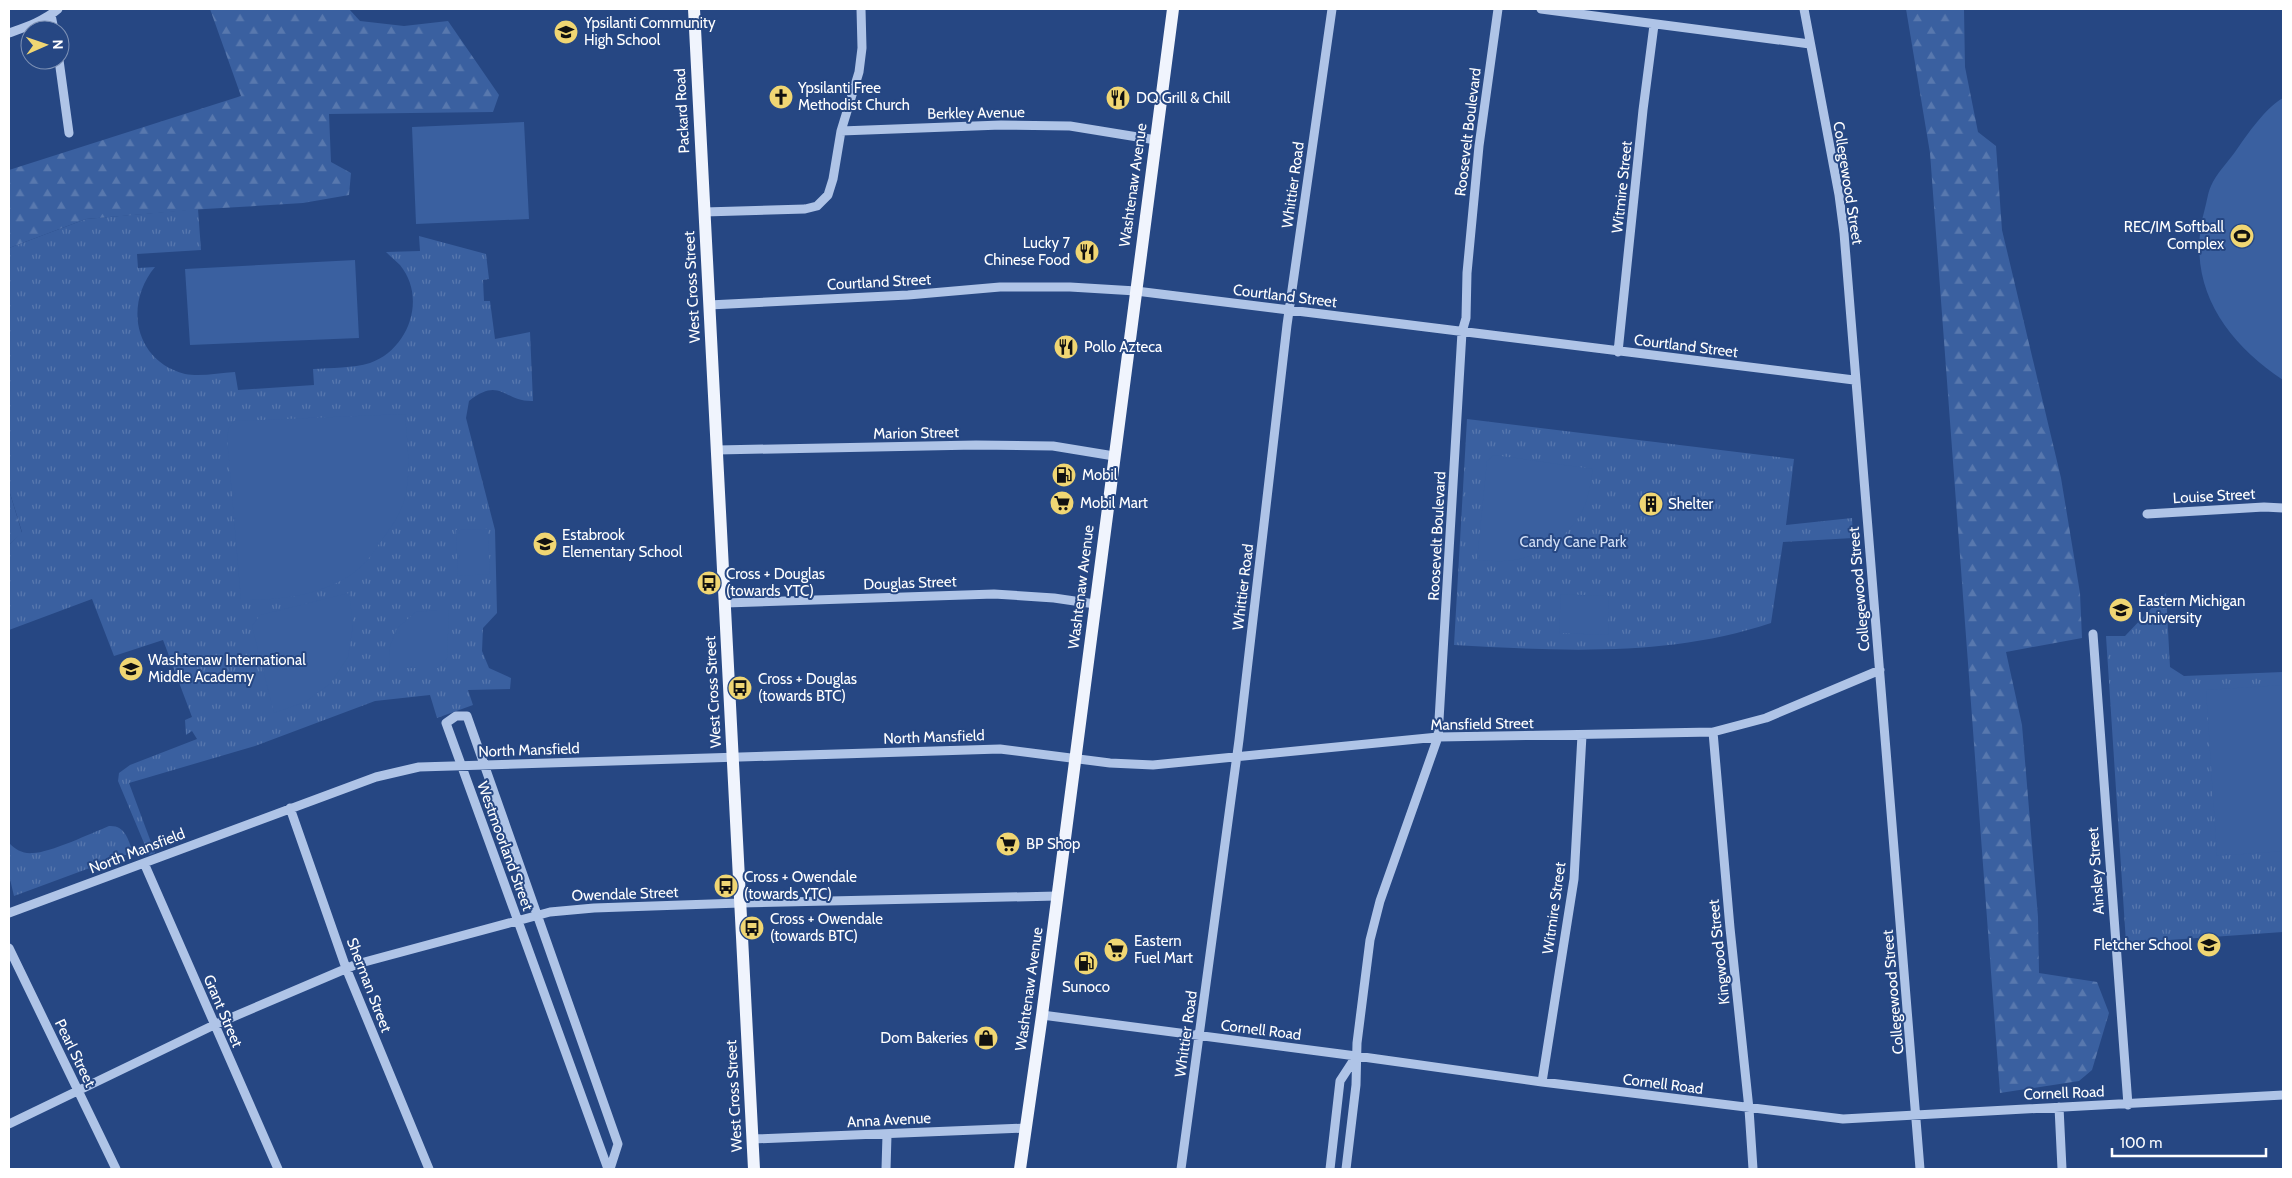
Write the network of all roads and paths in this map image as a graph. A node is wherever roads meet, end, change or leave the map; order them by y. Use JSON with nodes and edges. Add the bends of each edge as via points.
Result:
{"nodes":[{"id":1,"x":694,"y":9,"type":"edge"},
{"id":2,"x":861,"y":9,"type":"edge"},
{"id":3,"x":1174,"y":9,"type":"edge"},
{"id":4,"x":1332,"y":9,"type":"edge"},
{"id":5,"x":1498,"y":9,"type":"edge"},
{"id":6,"x":1541,"y":9,"type":"edge"},
{"id":7,"x":1804,"y":9,"type":"edge"},
{"id":8,"x":54,"y":12,"type":"edge"},
{"id":9,"x":1654,"y":25,"type":"junction"},
{"id":10,"x":9,"y":33,"type":"edge"},
{"id":11,"x":1810,"y":44,"type":"junction"},
{"id":12,"x":60,"y":70,"type":"edge"},
{"id":13,"x":841,"y":131,"type":"junction"},
{"id":14,"x":69,"y":133,"type":"dead end"},
{"id":15,"x":1156,"y":140,"type":"junction"},
{"id":16,"x":704,"y":212,"type":"junction"},
{"id":17,"x":1136,"y":291,"type":"junction"},
{"id":18,"x":709,"y":305,"type":"junction"},
{"id":19,"x":1289,"y":310,"type":"junction"},
{"id":20,"x":1462,"y":332,"type":"junction"},
{"id":21,"x":1618,"y":352,"type":"junction"},
{"id":22,"x":1854,"y":380,"type":"junction"},
{"id":23,"x":717,"y":450,"type":"junction"},
{"id":24,"x":1114,"y":456,"type":"junction"},
{"id":25,"x":2283,"y":508,"type":"edge"},
{"id":26,"x":2147,"y":514,"type":"dead end"},
{"id":27,"x":725,"y":603,"type":"junction"},
{"id":28,"x":1095,"y":604,"type":"junction"},
{"id":29,"x":2093,"y":634,"type":"dead end"},
{"id":30,"x":1880,"y":670,"type":"junction"},
{"id":31,"x":1713,"y":732,"type":"junction"},
{"id":32,"x":1582,"y":736,"type":"junction"},
{"id":33,"x":1438,"y":738,"type":"junction"},
{"id":34,"x":733,"y":758,"type":"junction"},
{"id":35,"x":1075,"y":758,"type":"junction"},
{"id":36,"x":1236,"y":758,"type":"junction"},
{"id":37,"x":485,"y":765,"type":"junction"},
{"id":38,"x":462,"y":766,"type":"junction"},
{"id":39,"x":290,"y":808,"type":"junction"},
{"id":40,"x":144,"y":863,"type":"junction"},
{"id":41,"x":1057,"y":896,"type":"junction"},
{"id":42,"x":740,"y":903,"type":"junction"},
{"id":43,"x":9,"y":913,"type":"edge"},
{"id":44,"x":537,"y":914,"type":"junction"},
{"id":45,"x":516,"y":919,"type":"junction"},
{"id":46,"x":9,"y":948,"type":"edge"},
{"id":47,"x":346,"y":968,"type":"junction"},
{"id":48,"x":1042,"y":1015,"type":"junction"},
{"id":49,"x":214,"y":1025,"type":"junction"},
{"id":50,"x":1200,"y":1036,"type":"junction"},
{"id":51,"x":1356,"y":1056,"type":"junction"},
{"id":52,"x":1542,"y":1082,"type":"junction"},
{"id":53,"x":78,"y":1091,"type":"junction"},
{"id":54,"x":2283,"y":1095,"type":"edge"},
{"id":55,"x":2128,"y":1105,"type":"junction"},
{"id":56,"x":2059,"y":1107,"type":"junction"},
{"id":57,"x":1749,"y":1109,"type":"junction"},
{"id":58,"x":1917,"y":1115,"type":"junction"},
{"id":59,"x":9,"y":1124,"type":"edge"},
{"id":60,"x":1026,"y":1128,"type":"junction"},
{"id":61,"x":887,"y":1134,"type":"junction"},
{"id":62,"x":753,"y":1139,"type":"junction"},
{"id":63,"x":116,"y":1169,"type":"edge"},
{"id":64,"x":278,"y":1169,"type":"edge"},
{"id":65,"x":429,"y":1169,"type":"edge"},
{"id":66,"x":609,"y":1169,"type":"edge"},
{"id":67,"x":754,"y":1169,"type":"edge"},
{"id":68,"x":886,"y":1169,"type":"edge"},
{"id":69,"x":1020,"y":1169,"type":"edge"},
{"id":70,"x":1181,"y":1169,"type":"edge"},
{"id":71,"x":1330,"y":1169,"type":"edge"},
{"id":72,"x":1346,"y":1169,"type":"edge"},
{"id":73,"x":1753,"y":1169,"type":"edge"},
{"id":74,"x":1920,"y":1169,"type":"edge"},
{"id":75,"x":2062,"y":1169,"type":"edge"}],
"edges":[{"from":1,"to":16,"type":"main road","name":"Packard Road"},
{"from":2,"to":13,"type":"street","via":[[859,72]]},
{"from":3,"to":15,"type":"main road","name":"Washtenaw Avenue"},
{"from":4,"to":19,"type":"street","name":"Whittier Road"},
{"from":5,"to":20,"type":"street","name":"Roosevelt Boulevard","via":[[1479,146],[1466,318]]},
{"from":6,"to":9,"type":"street"},
{"from":7,"to":11,"type":"street","name":"Collegewood Street"},
{"from":8,"to":10,"type":"street"},
{"from":9,"to":11,"type":"street"},
{"from":9,"to":21,"type":"street","name":"Witmire Street"},
{"from":11,"to":22,"type":"street","name":"Collegewood Street","via":[[1839,195]]},
{"from":12,"to":14,"type":"street"},
{"from":13,"to":15,"type":"street","name":"Berkley Avenue","via":[[1061,126]]},
{"from":13,"to":16,"type":"street","via":[[828,195],[818,206]]},
{"from":15,"to":17,"type":"main road","name":"Washtenaw Avenue"},
{"from":16,"to":18,"type":"main road","name":"West Cross Street"},
{"from":17,"to":18,"type":"street","name":"Courtland Street","via":[[1000,287]]},
{"from":17,"to":19,"type":"street","name":"Courtland Street"},
{"from":17,"to":24,"type":"main road","name":"Washtenaw Avenue"},
{"from":18,"to":23,"type":"main road","name":"West Cross Street"},
{"from":19,"to":20,"type":"street","name":"Courtland Street"},
{"from":19,"to":36,"type":"street","name":"Whittier Road"},
{"from":20,"to":21,"type":"street","name":"Courtland Street"},
{"from":20,"to":33,"type":"street","name":"Roosevelt Boulevard"},
{"from":21,"to":22,"type":"street","name":"Courtland Street"},
{"from":22,"to":30,"type":"street","name":"Collegewood Street"},
{"from":23,"to":24,"type":"street","name":"Marion Street","via":[[1053,446]]},
{"from":23,"to":27,"type":"main road","name":"West Cross Street"},
{"from":24,"to":28,"type":"main road","name":"Washtenaw Avenue"},
{"from":25,"to":26,"type":"street","name":"Louise Street"},
{"from":27,"to":28,"type":"street","name":"Douglas Street","via":[[994,594]]},
{"from":27,"to":34,"type":"main road","name":"West Cross Street"},
{"from":28,"to":35,"type":"main road","name":"Washtenaw Avenue"},
{"from":29,"to":55,"type":"street","name":"Ainsley Street"},
{"from":30,"to":31,"type":"street","name":"Mansfield Street","via":[[1766,718]]},
{"from":30,"to":58,"type":"street","name":"Collegewood Street"},
{"from":31,"to":32,"type":"street","name":"Mansfield Street"},
{"from":31,"to":57,"type":"street","name":"Kingwood Street"},
{"from":32,"to":33,"type":"street","name":"Mansfield Street"},
{"from":32,"to":52,"type":"street","name":"Witmire Street","via":[[1574,879]]},
{"from":33,"to":36,"type":"street","name":"Mansfield Street"},
{"from":33,"to":51,"type":"street","name":"Roosevelt Boulevard","via":[[1380,901],[1370,940]]},
{"from":34,"to":35,"type":"street","name":"North Mansfield","via":[[1000,749]]},
{"from":34,"to":37,"type":"street","name":"North Mansfield"},
{"from":34,"to":42,"type":"main road","name":"West Cross Street"},
{"from":35,"to":36,"type":"street","name":"Mansfield Street","via":[[1136,765]]},
{"from":35,"to":41,"type":"main road","name":"Washtenaw Avenue"},
{"from":36,"to":50,"type":"street","name":"Whittier Road"},
{"from":37,"to":38,"type":"street","name":"North Mansfield"},
{"from":37,"to":38,"type":"street","name":"Westmoorland Street","via":[[467,716],[456,716],[446,723]]},
{"from":37,"to":44,"type":"street","name":"Westmoorland Street"},
{"from":38,"to":39,"type":"street","name":"North Mansfield","via":[[398,770]]},
{"from":38,"to":45,"type":"street","name":"Westmoorland Street"},
{"from":39,"to":40,"type":"street","name":"North Mansfield"},
{"from":39,"to":47,"type":"street","name":"Sherman Street"},
{"from":40,"to":43,"type":"street","name":"North Mansfield"},
{"from":40,"to":49,"type":"street","name":"Grant Street"},
{"from":41,"to":42,"type":"street","name":"Owendale Street"},
{"from":41,"to":48,"type":"main road","name":"Washtenaw Avenue"},
{"from":42,"to":44,"type":"street","name":"Owendale Street","via":[[594,908]]},
{"from":42,"to":62,"type":"main road","name":"West Cross Street"},
{"from":44,"to":45,"type":"street","name":"Owendale Street"},
{"from":44,"to":66,"type":"street","name":"Westmoorland Street","via":[[618,1144]]},
{"from":45,"to":47,"type":"street","name":"Owendale Street"},
{"from":45,"to":66,"type":"street","name":"Westmoorland Street"},
{"from":46,"to":53,"type":"street","name":"Pearl Street"},
{"from":47,"to":49,"type":"street","name":"Owendale Street"},
{"from":47,"to":65,"type":"street","name":"Sherman Street"},
{"from":48,"to":50,"type":"street","name":"Cornell Road"},
{"from":48,"to":60,"type":"main road","name":"Washtenaw Avenue"},
{"from":49,"to":53,"type":"street","name":"Owendale Street"},
{"from":49,"to":64,"type":"street","name":"Grant Street"},
{"from":50,"to":51,"type":"street","name":"Cornell Road"},
{"from":50,"to":70,"type":"street","name":"Whittier Road"},
{"from":51,"to":52,"type":"street","name":"Cornell Road"},
{"from":51,"to":71,"type":"street","name":"Roosevelt Boulevard","via":[[1340,1081]]},
{"from":51,"to":72,"type":"street","name":"Roosevelt Boulevard","via":[[1356,1085]]},
{"from":52,"to":57,"type":"street","name":"Cornell Road"},
{"from":53,"to":59,"type":"street","name":"Owendale Street"},
{"from":53,"to":63,"type":"street","name":"Pearl Street"},
{"from":54,"to":55,"type":"street","name":"Cornell Road"},
{"from":55,"to":56,"type":"street","name":"Cornell Road"},
{"from":56,"to":58,"type":"street","name":"Cornell Road"},
{"from":56,"to":75,"type":"street"},
{"from":57,"to":58,"type":"street","name":"Cornell Road","via":[[1843,1119]]},
{"from":57,"to":73,"type":"street","name":"Kingwood Street"},
{"from":58,"to":74,"type":"street","name":"Collegewood Street"},
{"from":60,"to":61,"type":"street","name":"Anna Avenue"},
{"from":60,"to":69,"type":"main road","name":"Washtenaw Avenue"},
{"from":61,"to":62,"type":"street","name":"Anna Avenue"},
{"from":61,"to":68,"type":"street"},
{"from":62,"to":67,"type":"main road","name":"West Cross Street"}]}
